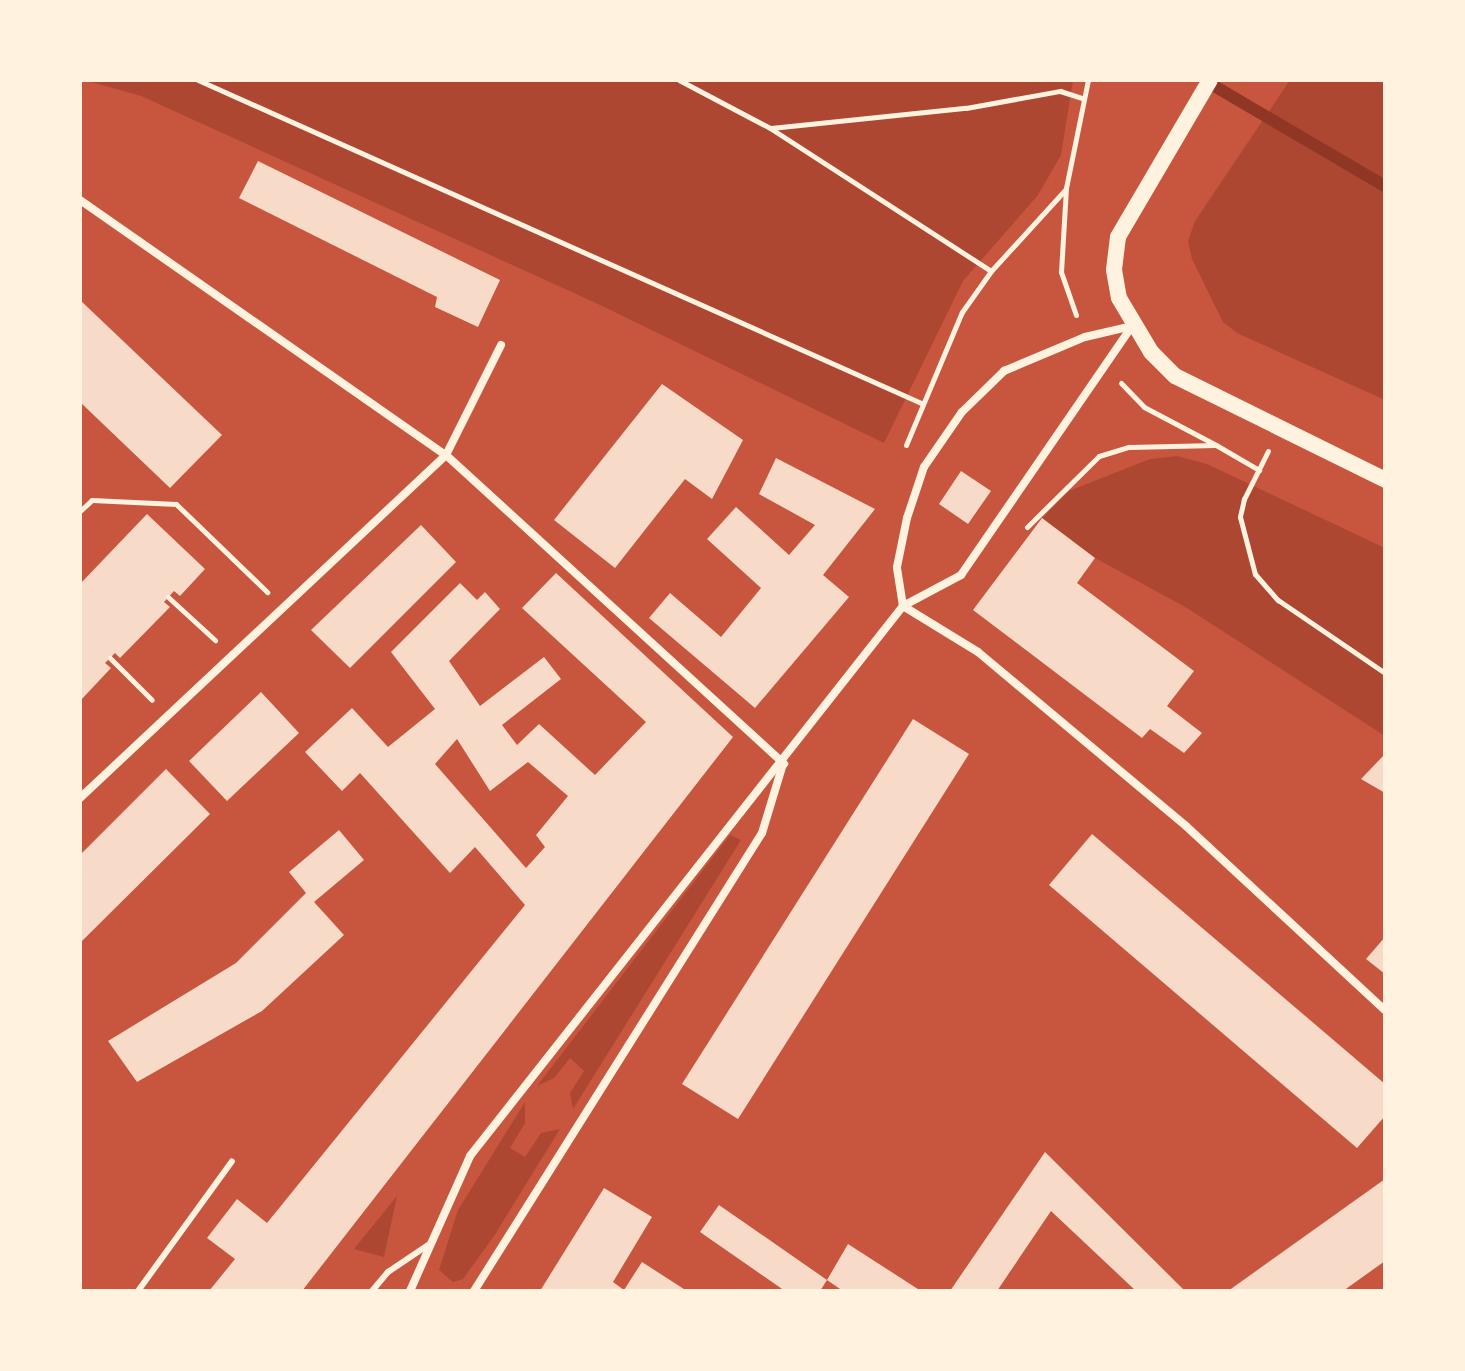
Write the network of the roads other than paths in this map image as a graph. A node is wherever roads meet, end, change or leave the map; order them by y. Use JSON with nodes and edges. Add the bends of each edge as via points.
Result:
{"nodes":[{"id":1,"x":1210,"y":80,"type":"edge"},
{"id":2,"x":80,"y":200,"type":"edge"},
{"id":3,"x":1133,"y":325,"type":"junction"},
{"id":4,"x":501,"y":345,"type":"dead end"},
{"id":5,"x":446,"y":455,"type":"junction"},
{"id":6,"x":1385,"y":480,"type":"edge"},
{"id":7,"x":903,"y":606,"type":"junction"},
{"id":8,"x":784,"y":764,"type":"junction"},
{"id":9,"x":80,"y":798,"type":"edge"},
{"id":10,"x":1385,"y":1010,"type":"edge"},
{"id":11,"x":232,"y":1161,"type":"dead end"},
{"id":12,"x":432,"y":1242,"type":"junction"},
{"id":13,"x":138,"y":1291,"type":"edge"},
{"id":14,"x":372,"y":1291,"type":"edge"},
{"id":15,"x":410,"y":1291,"type":"edge"},
{"id":16,"x":474,"y":1291,"type":"edge"}],
"edges":[{"from":1,"to":3,"type":"main road","via":[[1118,237],[1114,270],[1119,298]]},
{"from":2,"to":5,"type":"street"},
{"from":3,"to":6,"type":"main road","via":[[1175,376]]},
{"from":3,"to":7,"type":"street","via":[[961,575]]},
{"from":3,"to":7,"type":"street","via":[[1085,337],[1004,371],[962,412],[924,467],[907,518],[897,567]]},
{"from":4,"to":5,"type":"street"},
{"from":5,"to":8,"type":"street"},
{"from":5,"to":9,"type":"street"},
{"from":7,"to":8,"type":"street"},
{"from":7,"to":10,"type":"street","via":[[978,652],[1186,826]]},
{"from":8,"to":12,"type":"street","via":[[747,799],[470,1156]]},
{"from":8,"to":16,"type":"street","via":[[762,833]]},
{"from":11,"to":13,"type":"lane"},
{"from":12,"to":14,"type":"lane","via":[[388,1272]]},
{"from":12,"to":15,"type":"street"}]}
